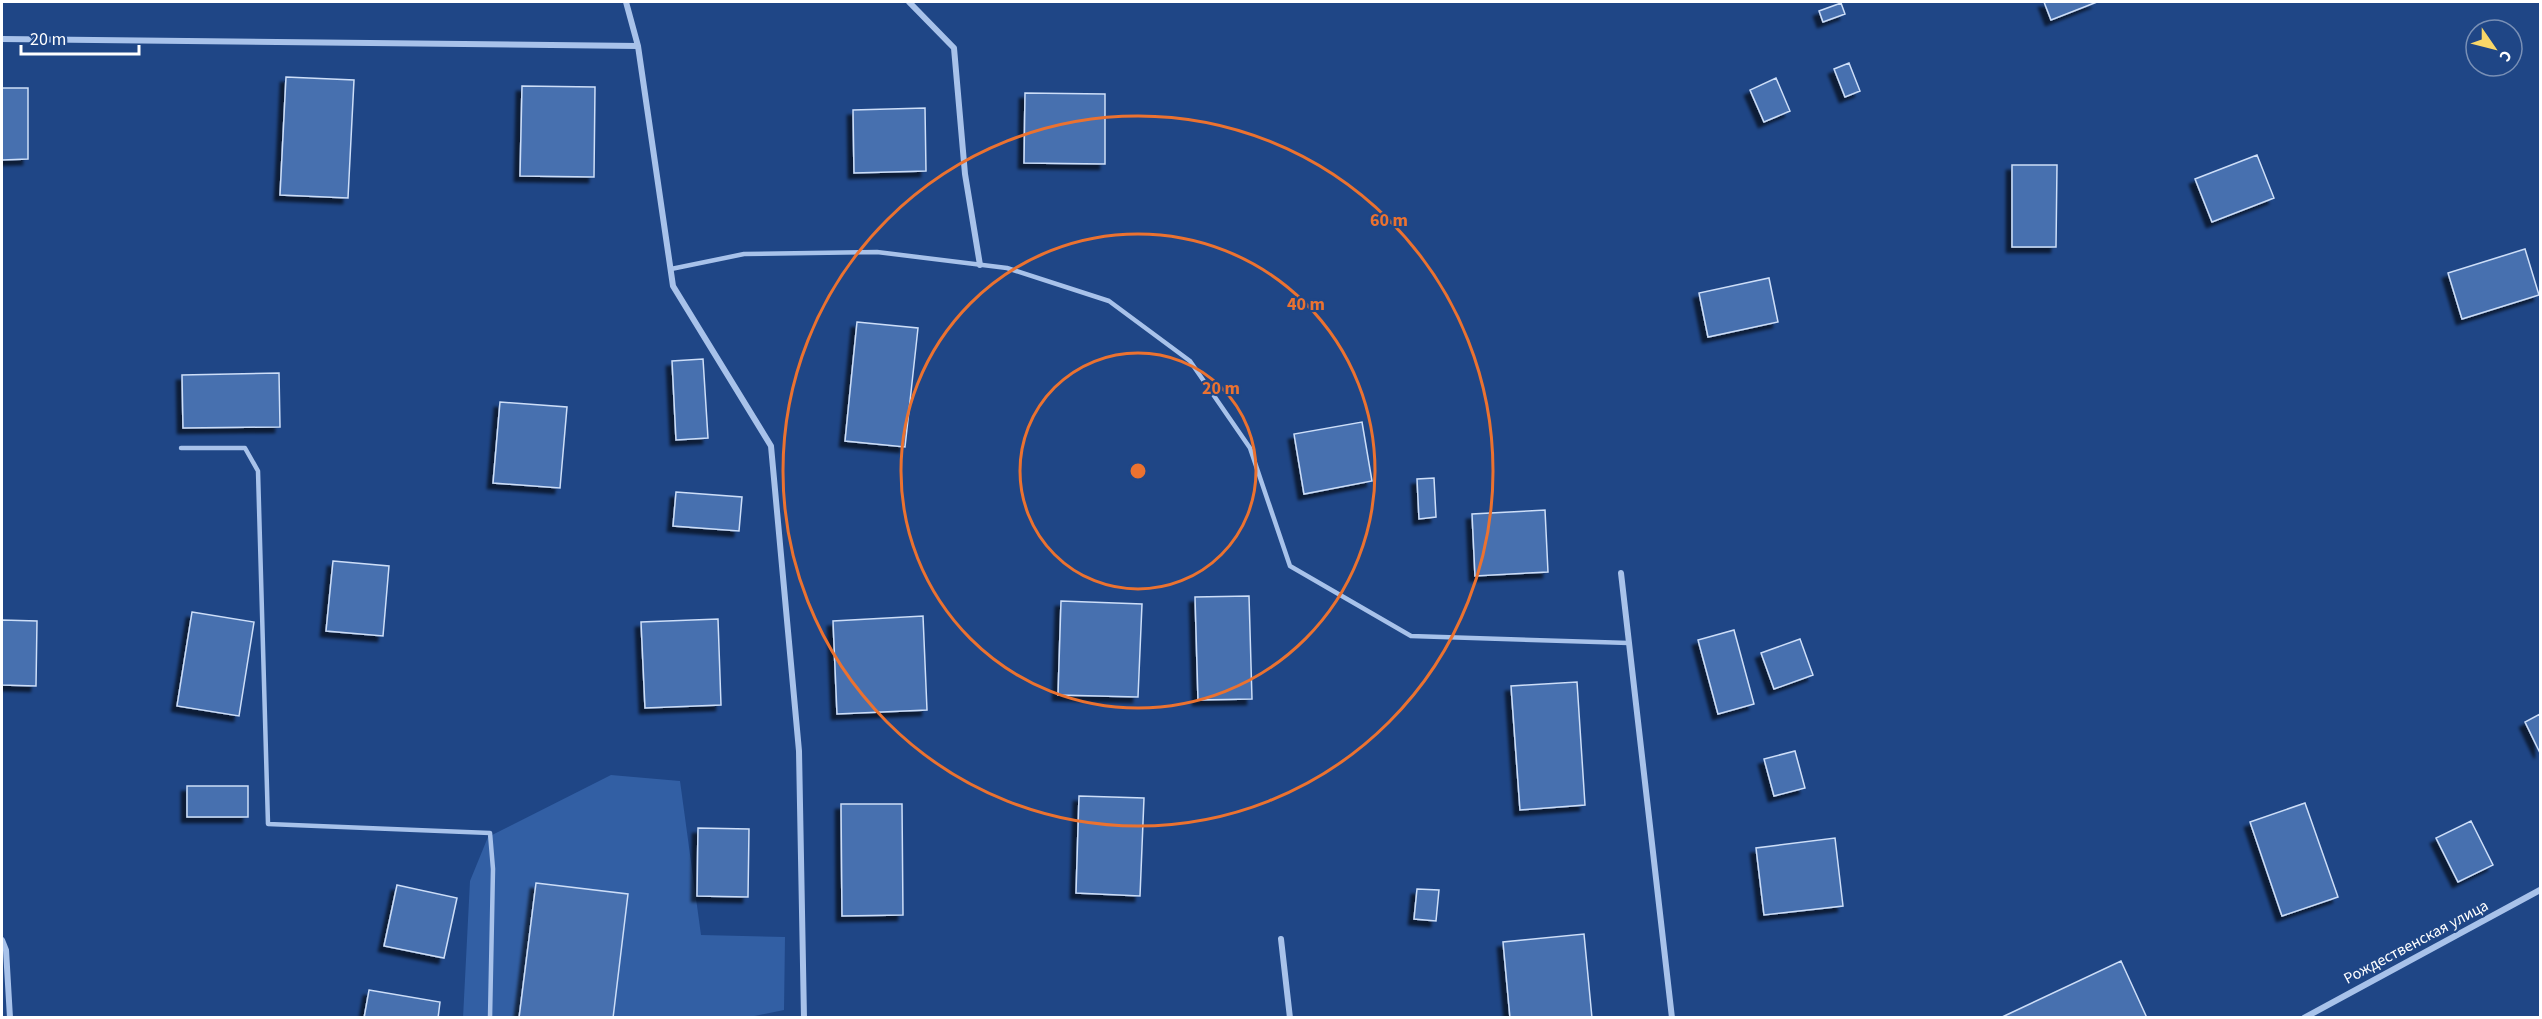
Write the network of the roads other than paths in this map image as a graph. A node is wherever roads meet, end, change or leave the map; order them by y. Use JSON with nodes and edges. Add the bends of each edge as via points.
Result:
{"nodes":[{"id":1,"x":626,"y":2,"type":"edge"},
{"id":2,"x":909,"y":2,"type":"edge"},
{"id":3,"x":2,"y":39,"type":"edge"},
{"id":4,"x":638,"y":46,"type":"junction"},
{"id":5,"x":980,"y":265,"type":"junction"},
{"id":6,"x":671,"y":269,"type":"junction"},
{"id":7,"x":181,"y":448,"type":"dead end"},
{"id":8,"x":1621,"y":573,"type":"dead end"},
{"id":9,"x":1629,"y":643,"type":"junction"},
{"id":10,"x":2541,"y":890,"type":"edge"},
{"id":11,"x":1281,"y":939,"type":"dead end"},
{"id":12,"x":2,"y":940,"type":"edge"},
{"id":13,"x":10,"y":1017,"type":"edge"},
{"id":14,"x":490,"y":1017,"type":"edge"},
{"id":15,"x":804,"y":1017,"type":"edge"},
{"id":16,"x":1290,"y":1017,"type":"edge"},
{"id":17,"x":1672,"y":1017,"type":"edge"},
{"id":18,"x":2304,"y":1017,"type":"edge"}],
"edges":[{"from":1,"to":4,"type":"street"},
{"from":2,"to":5,"type":"street","via":[[954,48],[965,174]]},
{"from":3,"to":4,"type":"street"},
{"from":4,"to":6,"type":"street"},
{"from":5,"to":6,"type":"lane","via":[[877,252],[744,254]]},
{"from":5,"to":9,"type":"lane","via":[[1007,268],[1109,301],[1190,361],[1250,448],[1290,566],[1411,636]]},
{"from":6,"to":15,"type":"street","via":[[673,286],[771,446],[799,751]]},
{"from":7,"to":14,"type":"lane","via":[[245,448],[258,471],[268,824],[490,833]]},
{"from":8,"to":9,"type":"street"},
{"from":9,"to":17,"type":"street"},
{"from":10,"to":18,"type":"street","name":"Рождественская улица"},
{"from":11,"to":16,"type":"street"},
{"from":12,"to":13,"type":"street"}]}
